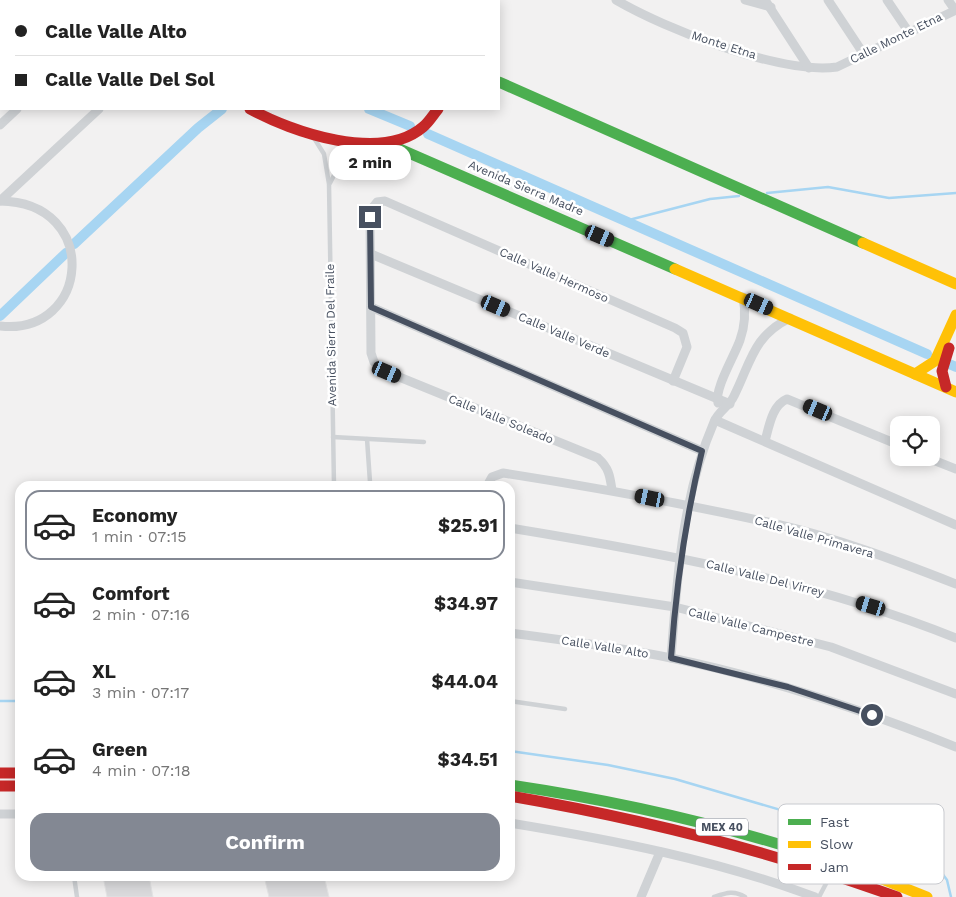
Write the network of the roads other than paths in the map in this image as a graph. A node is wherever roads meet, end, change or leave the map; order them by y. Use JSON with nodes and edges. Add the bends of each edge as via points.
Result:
{"nodes":[{"id":1,"x":616,"y":0,"type":"edge"},
{"id":2,"x":745,"y":0,"type":"edge"},
{"id":3,"x":765,"y":0,"type":"edge"},
{"id":4,"x":828,"y":0,"type":"edge"},
{"id":5,"x":887,"y":0,"type":"edge"},
{"id":6,"x":948,"y":0,"type":"edge"},
{"id":7,"x":632,"y":4,"type":"edge"},
{"id":8,"x":772,"y":8,"type":"junction"},
{"id":9,"x":956,"y":10,"type":"edge"},
{"id":10,"x":908,"y":31,"type":"junction"},
{"id":11,"x":862,"y":53,"type":"junction"},
{"id":12,"x":837,"y":67,"type":"joint"},
{"id":13,"x":809,"y":68,"type":"junction"},
{"id":14,"x":500,"y":82,"type":"edge"},
{"id":15,"x":16,"y":110,"type":"edge"},
{"id":16,"x":98,"y":110,"type":"edge"},
{"id":17,"x":252,"y":110,"type":"edge"},
{"id":18,"x":437,"y":110,"type":"edge"},
{"id":19,"x":0,"y":125,"type":"edge"},
{"id":20,"x":310,"y":133,"type":"junction"},
{"id":21,"x":382,"y":144,"type":"junction"},
{"id":22,"x":329,"y":184,"type":"junction"},
{"id":23,"x":0,"y":201,"type":"edge"},
{"id":24,"x":371,"y":254,"type":"junction"},
{"id":25,"x":956,"y":284,"type":"edge"},
{"id":26,"x":743,"y":297,"type":"junction"},
{"id":27,"x":371,"y":307,"type":"junction"},
{"id":28,"x":956,"y":315,"type":"edge"},
{"id":29,"x":790,"y":318,"type":"junction"},
{"id":30,"x":0,"y":326,"type":"edge"},
{"id":31,"x":956,"y":330,"type":"edge"},
{"id":32,"x":741,"y":339,"type":"junction"},
{"id":33,"x":756,"y":346,"type":"junction"},
{"id":34,"x":915,"y":374,"type":"junction"},
{"id":35,"x":673,"y":381,"type":"junction"},
{"id":36,"x":951,"y":390,"type":"edge"},
{"id":37,"x":717,"y":399,"type":"junction"},
{"id":38,"x":730,"y":404,"type":"junction"},
{"id":39,"x":719,"y":411,"type":"junction"},
{"id":40,"x":714,"y":420,"type":"junction"},
{"id":41,"x":333,"y":437,"type":"junction"},
{"id":42,"x":367,"y":439,"type":"junction"},
{"id":43,"x":765,"y":441,"type":"junction"},
{"id":44,"x":890,"y":441,"type":"edge"},
{"id":45,"x":424,"y":442,"type":"dead end"},
{"id":46,"x":702,"y":451,"type":"junction"},
{"id":47,"x":940,"y":463,"type":"edge"},
{"id":48,"x":956,"y":469,"type":"edge"},
{"id":49,"x":334,"y":481,"type":"edge"},
{"id":50,"x":370,"y":481,"type":"edge"},
{"id":51,"x":490,"y":481,"type":"edge"},
{"id":52,"x":612,"y":490,"type":"junction"},
{"id":53,"x":688,"y":507,"type":"junction"},
{"id":54,"x":956,"y":525,"type":"edge"},
{"id":55,"x":515,"y":529,"type":"edge"},
{"id":56,"x":680,"y":556,"type":"junction"},
{"id":57,"x":515,"y":583,"type":"edge"},
{"id":58,"x":956,"y":584,"type":"edge"},
{"id":59,"x":675,"y":607,"type":"junction"},
{"id":60,"x":515,"y":634,"type":"edge"},
{"id":61,"x":956,"y":638,"type":"edge"},
{"id":62,"x":671,"y":658,"type":"junction"},
{"id":63,"x":956,"y":694,"type":"edge"},
{"id":64,"x":515,"y":702,"type":"edge"},
{"id":65,"x":565,"y":709,"type":"dead end"},
{"id":66,"x":956,"y":747,"type":"edge"},
{"id":67,"x":0,"y":773,"type":"edge"},
{"id":68,"x":15,"y":773,"type":"edge"},
{"id":69,"x":0,"y":786,"type":"edge"},
{"id":70,"x":15,"y":786,"type":"edge"},
{"id":71,"x":515,"y":786,"type":"edge"},
{"id":72,"x":515,"y":797,"type":"edge"},
{"id":73,"x":0,"y":814,"type":"edge"},
{"id":74,"x":15,"y":814,"type":"edge"},
{"id":75,"x":515,"y":824,"type":"edge"},
{"id":76,"x":778,"y":844,"type":"edge"},
{"id":77,"x":660,"y":852,"type":"junction"},
{"id":78,"x":778,"y":856,"type":"edge"},
{"id":79,"x":75,"y":881,"type":"edge"},
{"id":80,"x":778,"y":883,"type":"edge"},
{"id":81,"x":779,"y":884,"type":"edge"},
{"id":82,"x":826,"y":884,"type":"edge"},
{"id":83,"x":862,"y":884,"type":"edge"},
{"id":84,"x":892,"y":884,"type":"edge"},
{"id":85,"x":77,"y":897,"type":"edge"},
{"id":86,"x":640,"y":897,"type":"edge"},
{"id":87,"x":714,"y":897,"type":"edge"},
{"id":88,"x":744,"y":897,"type":"edge"},
{"id":89,"x":815,"y":897,"type":"edge"},
{"id":90,"x":819,"y":897,"type":"edge"},
{"id":91,"x":898,"y":897,"type":"edge"},
{"id":92,"x":927,"y":897,"type":"edge"}],
"edges":[{"from":1,"to":7,"type":"street","name":"Monte Etna"},
{"from":2,"to":8,"type":"street"},
{"from":3,"to":8,"type":"street"},
{"from":4,"to":11,"type":"street"},
{"from":5,"to":10,"type":"street"},
{"from":6,"to":9,"type":"street"},
{"from":7,"to":13,"type":"street","name":"Monte Etna","via":[[665,25],[724,47]]},
{"from":8,"to":13,"type":"street"},
{"from":9,"to":10,"type":"street","name":"Calle Monte Etna"},
{"from":10,"to":11,"type":"street","name":"Calle Monte Etna"},
{"from":11,"to":12,"type":"street","name":"Calle Monte Etna"},
{"from":12,"to":13,"type":"street","name":"Monte Etna"},
{"from":14,"to":25,"type":"main road"},
{"from":15,"to":19,"type":"street"},
{"from":16,"to":23,"type":"street"},
{"from":17,"to":20,"type":"main road","via":[[295,130]]},
{"from":18,"to":21,"type":"main road","via":[[415,133]]},
{"from":20,"to":21,"type":"main road"},
{"from":20,"to":22,"type":"lane","name":"Avenida Sierra Del Fraile","via":[[324,154]]},
{"from":21,"to":22,"type":"lane","name":"Avenida Sierra Del Fraile","via":[[352,146]]},
{"from":21,"to":26,"type":"main road","name":"Avenida Sierra Madre"},
{"from":22,"to":41,"type":"lane","name":"Avenida Sierra Del Fraile"},
{"from":23,"to":30,"type":"street","via":[[29,205],[53,219],[69,243],[72,261],[68,289],[51,312],[27,325]]},
{"from":24,"to":27,"type":"street"},
{"from":24,"to":35,"type":"street","name":"Calle Valle Verde"},
{"from":24,"to":35,"type":"street","name":"Calle Valle Hermoso","via":[[372,207],[385,201],[675,328],[686,338],[686,347]]},
{"from":26,"to":29,"type":"main road","name":"Avenida Sierra Madre"},
{"from":26,"to":32,"type":"street","via":[[746,314]]},
{"from":27,"to":46,"type":"street"},
{"from":27,"to":52,"type":"street","name":"Calle Valle Soleado","via":[[371,353],[374,362],[387,372],[598,458],[609,472]]},
{"from":28,"to":34,"type":"main road","via":[[935,361]]},
{"from":29,"to":33,"type":"street","via":[[766,332]]},
{"from":29,"to":34,"type":"main road","name":"Avenida Sierra Madre"},
{"from":31,"to":36,"type":"main road","via":[[943,363],[942,377]]},
{"from":32,"to":33,"type":"street"},
{"from":32,"to":37,"type":"street"},
{"from":33,"to":38,"type":"street"},
{"from":34,"to":36,"type":"main road","name":"Avenida Sierra Madre"},
{"from":35,"to":37,"type":"street","name":"Calle Valle Verde"},
{"from":37,"to":38,"type":"street","name":"Calle Valle Verde"},
{"from":37,"to":39,"type":"street"},
{"from":38,"to":39,"type":"street"},
{"from":39,"to":40,"type":"street"},
{"from":40,"to":43,"type":"street"},
{"from":40,"to":46,"type":"street"},
{"from":41,"to":42,"type":"lane"},
{"from":41,"to":49,"type":"lane","name":"Avenida Sierra Del Fraile"},
{"from":42,"to":45,"type":"lane"},
{"from":42,"to":50,"type":"lane"},
{"from":43,"to":44,"type":"street","via":[[775,410],[787,399]]},
{"from":43,"to":54,"type":"street"},
{"from":46,"to":53,"type":"street"},
{"from":47,"to":48,"type":"street"},
{"from":51,"to":52,"type":"street","name":"Calle Valle Primavera","via":[[503,473]]},
{"from":52,"to":53,"type":"street","name":"Calle Valle Primavera"},
{"from":53,"to":56,"type":"street"},
{"from":53,"to":58,"type":"street","name":"Calle Valle Primavera","via":[[777,524],[900,562]]},
{"from":55,"to":56,"type":"street","name":"Calle Valle Del Virrey"},
{"from":56,"to":59,"type":"street"},
{"from":56,"to":61,"type":"street","name":"Calle Valle Del Virrey","via":[[814,589]]},
{"from":57,"to":59,"type":"street","name":"Calle Valle Campestre"},
{"from":59,"to":62,"type":"street"},
{"from":59,"to":63,"type":"street","name":"Calle Valle Campestre","via":[[831,647]]},
{"from":60,"to":62,"type":"street","name":"Calle Valle Alto"},
{"from":62,"to":66,"type":"street","name":"Calle Valle Alto","via":[[796,690]]},
{"from":64,"to":65,"type":"lane"},
{"from":67,"to":68,"type":"main road"},
{"from":69,"to":70,"type":"main road"},
{"from":71,"to":76,"type":"main road","number":"MEX 40","via":[[631,804],[714,824]]},
{"from":72,"to":78,"type":"main road","number":"MEX 40","via":[[663,824]]},
{"from":73,"to":74,"type":"street"},
{"from":75,"to":77,"type":"street"},
{"from":77,"to":80,"type":"street"},
{"from":77,"to":86,"type":"street"},
{"from":79,"to":85,"type":"lane"},
{"from":81,"to":89,"type":"street"},
{"from":82,"to":90,"type":"lane"},
{"from":83,"to":91,"type":"main road","number":"MEX 40"},
{"from":84,"to":92,"type":"main road","number":"MEX 40"},
{"from":87,"to":88,"type":"lane","via":[[737,892]]}]}
